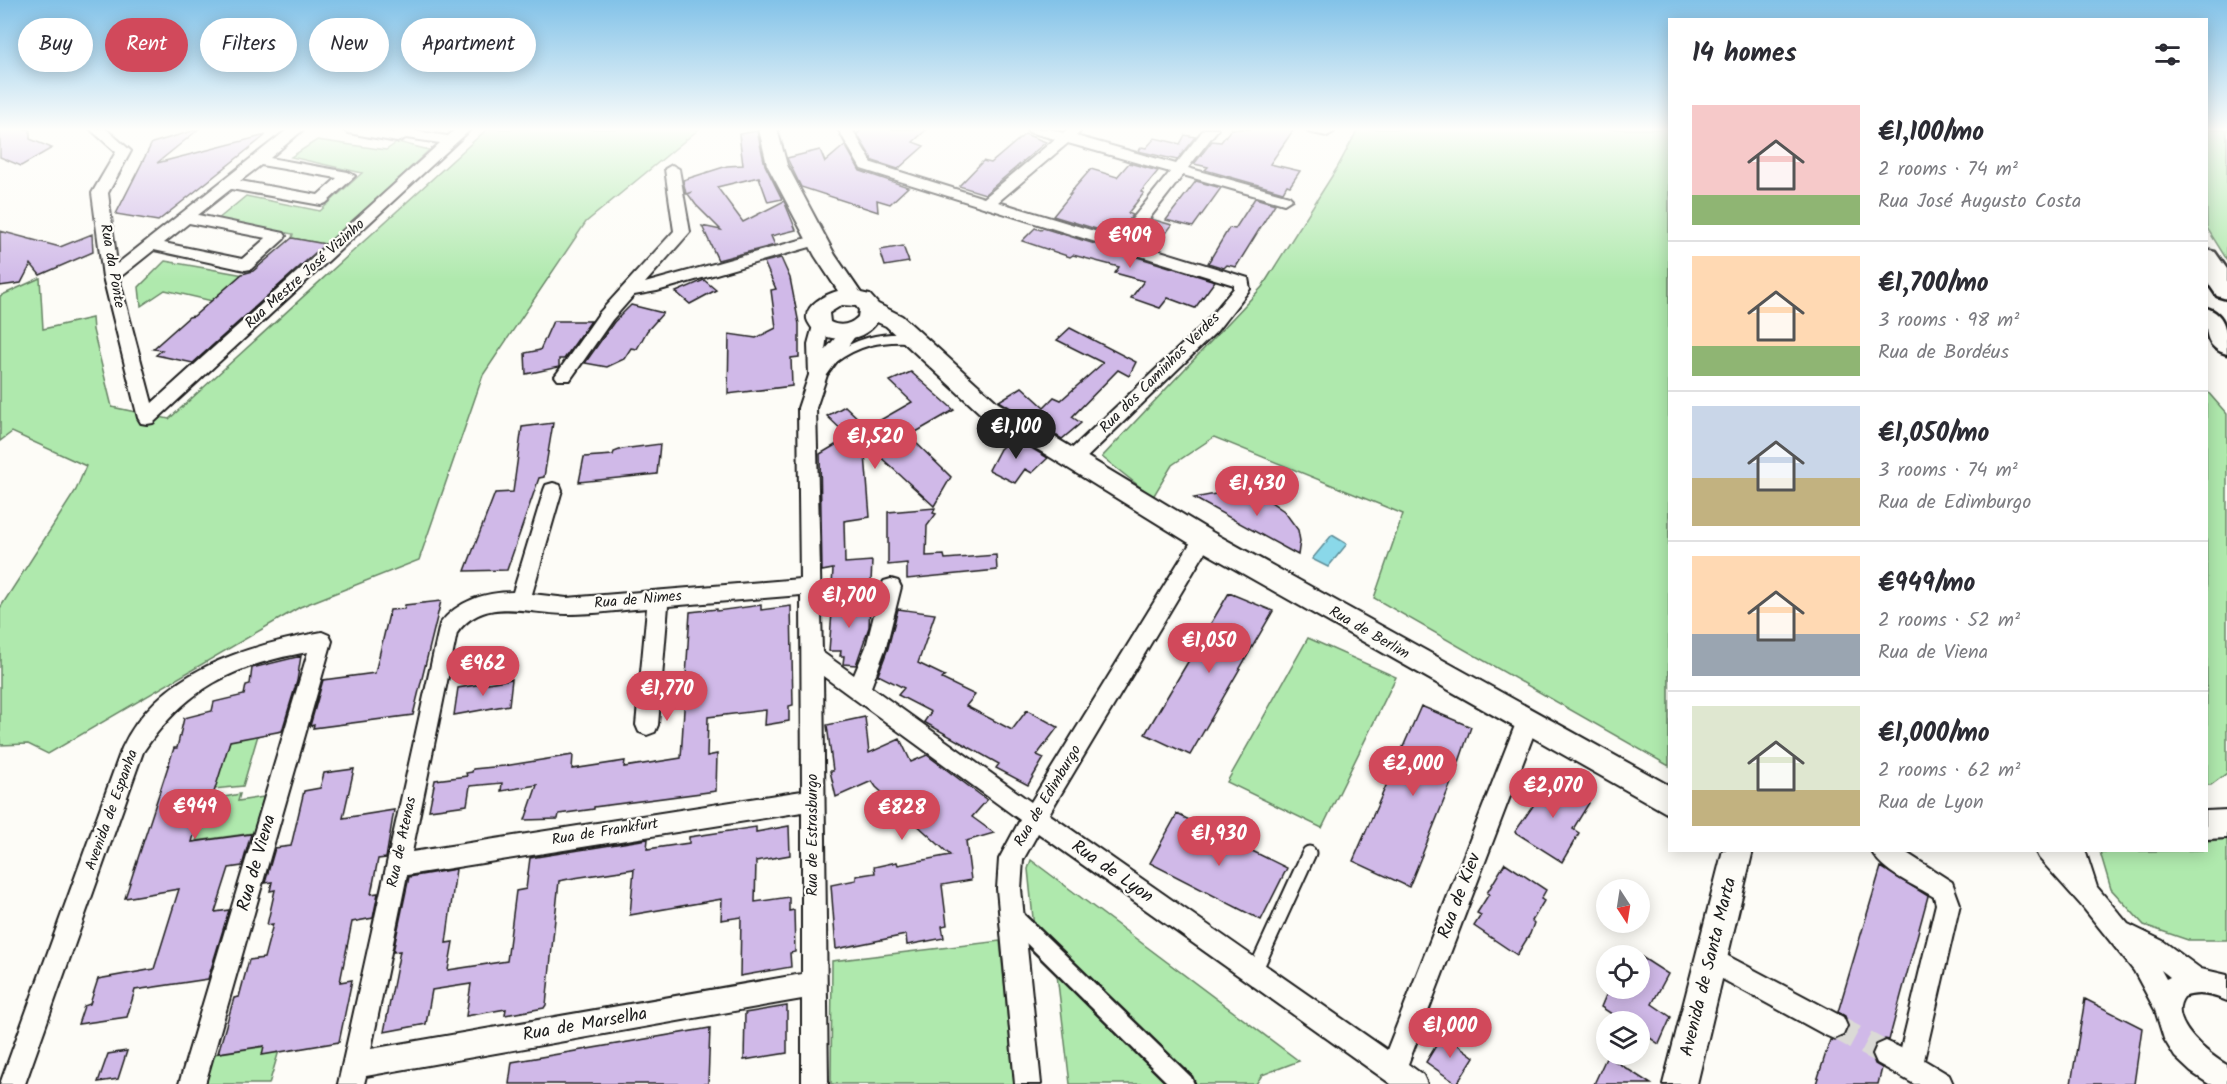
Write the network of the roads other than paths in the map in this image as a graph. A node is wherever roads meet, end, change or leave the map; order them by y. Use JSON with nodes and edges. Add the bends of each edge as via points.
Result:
{"nodes":[{"id":1,"x":108,"y":180,"type":"edge"},
{"id":2,"x":235,"y":180,"type":"edge"},
{"id":3,"x":344,"y":180,"type":"edge"},
{"id":4,"x":409,"y":180,"type":"edge"},
{"id":5,"x":674,"y":180,"type":"edge"},
{"id":6,"x":785,"y":180,"type":"edge"},
{"id":7,"x":912,"y":180,"type":"edge"},
{"id":8,"x":1014,"y":180,"type":"edge"},
{"id":9,"x":1172,"y":180,"type":"edge"},
{"id":10,"x":1214,"y":180,"type":"edge"},
{"id":11,"x":230,"y":184,"type":"junction"},
{"id":12,"x":1284,"y":199,"type":"dead end"},
{"id":13,"x":987,"y":202,"type":"junction"},
{"id":14,"x":187,"y":218,"type":"junction"},
{"id":15,"x":1122,"y":243,"type":"junction"},
{"id":16,"x":152,"y":245,"type":"junction"},
{"id":17,"x":822,"y":248,"type":"junction"},
{"id":18,"x":2208,"y":261,"type":"edge"},
{"id":19,"x":111,"y":277,"type":"junction"},
{"id":20,"x":630,"y":290,"type":"junction"},
{"id":21,"x":2227,"y":290,"type":"edge"},
{"id":22,"x":822,"y":316,"type":"junction"},
{"id":23,"x":860,"y":316,"type":"junction"},
{"id":24,"x":2208,"y":320,"type":"edge"},
{"id":25,"x":910,"y":338,"type":"junction"},
{"id":26,"x":2227,"y":344,"type":"edge"},
{"id":27,"x":818,"y":375,"type":"junction"},
{"id":28,"x":564,"y":376,"type":"dead end"},
{"id":29,"x":147,"y":418,"type":"joint"},
{"id":30,"x":1072,"y":460,"type":"junction"},
{"id":31,"x":553,"y":490,"type":"dead end"},
{"id":32,"x":1203,"y":539,"type":"junction"},
{"id":33,"x":810,"y":586,"type":"junction"},
{"id":34,"x":891,"y":587,"type":"dead end"},
{"id":35,"x":658,"y":599,"type":"junction"},
{"id":36,"x":520,"y":601,"type":"junction"},
{"id":37,"x":468,"y":610,"type":"joint"},
{"id":38,"x":322,"y":641,"type":"joint"},
{"id":39,"x":812,"y":656,"type":"junction"},
{"id":40,"x":859,"y":690,"type":"junction"},
{"id":41,"x":1527,"y":723,"type":"junction"},
{"id":42,"x":647,"y":724,"type":"dead end"},
{"id":43,"x":813,"y":800,"type":"junction"},
{"id":44,"x":1668,"y":801,"type":"edge"},
{"id":45,"x":1035,"y":818,"type":"junction"},
{"id":46,"x":2227,"y":824,"type":"edge"},
{"id":47,"x":2208,"y":825,"type":"edge"},
{"id":48,"x":1738,"y":852,"type":"edge"},
{"id":49,"x":1885,"y":852,"type":"edge"},
{"id":50,"x":2049,"y":852,"type":"edge"},
{"id":51,"x":2074,"y":852,"type":"edge"},
{"id":52,"x":1309,"y":853,"type":"dead end"},
{"id":53,"x":398,"y":865,"type":"junction"},
{"id":54,"x":2090,"y":897,"type":"junction"},
{"id":55,"x":1012,"y":916,"type":"junction"},
{"id":56,"x":2119,"y":932,"type":"junction"},
{"id":57,"x":1711,"y":959,"type":"junction"},
{"id":58,"x":1255,"y":971,"type":"junction"},
{"id":59,"x":2195,"y":981,"type":"junction"},
{"id":60,"x":815,"y":984,"type":"junction"},
{"id":61,"x":2226,"y":987,"type":"edge"},
{"id":62,"x":2167,"y":1007,"type":"junction"},
{"id":63,"x":1834,"y":1026,"type":"tunnel mouth"},
{"id":64,"x":1886,"y":1054,"type":"tunnel mouth"},
{"id":65,"x":2199,"y":1062,"type":"junction"},
{"id":66,"x":1909,"y":1067,"type":"junction"},
{"id":67,"x":1393,"y":1069,"type":"junction"},
{"id":68,"x":353,"y":1074,"type":"edge"},
{"id":69,"x":2227,"y":1079,"type":"edge"},
{"id":70,"x":12,"y":1084,"type":"edge"},
{"id":71,"x":192,"y":1084,"type":"edge"},
{"id":72,"x":815,"y":1084,"type":"edge"},
{"id":73,"x":1028,"y":1084,"type":"edge"},
{"id":74,"x":1184,"y":1084,"type":"edge"},
{"id":75,"x":1414,"y":1084,"type":"edge"},
{"id":76,"x":1680,"y":1084,"type":"edge"},
{"id":77,"x":1941,"y":1084,"type":"edge"},
{"id":78,"x":2212,"y":1084,"type":"edge"}],
"edges":[{"from":1,"to":19,"type":"street","name":"Rua da Ponte","via":[[100,193]]},
{"from":2,"to":11,"type":"street"},
{"from":3,"to":11,"type":"street","via":[[321,200]]},
{"from":4,"to":29,"type":"street","name":"Rua Mestre José Vizinho"},
{"from":5,"to":20,"type":"street","via":[[682,232]]},
{"from":6,"to":17,"type":"street"},
{"from":7,"to":13,"type":"street"},
{"from":8,"to":13,"type":"street"},
{"from":9,"to":15,"type":"street"},
{"from":10,"to":12,"type":"street"},
{"from":11,"to":14,"type":"street"},
{"from":13,"to":15,"type":"street"},
{"from":14,"to":16,"type":"street"},
{"from":14,"to":16,"type":"street","via":[[278,236],[245,265]]},
{"from":15,"to":30,"type":"street","name":"Rua dos Caminhos Verdes","via":[[1237,279],[1243,284],[1242,289],[1210,328]]},
{"from":16,"to":19,"type":"street"},
{"from":17,"to":20,"type":"street"},
{"from":17,"to":22,"type":"street"},
{"from":17,"to":23,"type":"street"},
{"from":18,"to":21,"type":"highway"},
{"from":19,"to":29,"type":"street","name":"Rua da Ponte"},
{"from":20,"to":28,"type":"street","via":[[606,316]]},
{"from":22,"to":23,"type":"street","via":[[832,332]]},
{"from":22,"to":23,"type":"street","via":[[838,298]]},
{"from":22,"to":27,"type":"street","via":[[816,344]]},
{"from":23,"to":25,"type":"street"},
{"from":23,"to":27,"type":"street"},
{"from":24,"to":26,"type":"highway"},
{"from":25,"to":27,"type":"lane","via":[[883,337],[858,343],[838,355]]},
{"from":25,"to":30,"type":"street","name":"Rua de Berlim","via":[[990,409]]},
{"from":27,"to":33,"type":"street","name":"Rua de Estrasburgo","via":[[807,408]]},
{"from":30,"to":32,"type":"street","name":"Rua de Berlim"},
{"from":31,"to":36,"type":"street"},
{"from":32,"to":41,"type":"street","name":"Rua de Berlim"},
{"from":32,"to":45,"type":"street","name":"Rua de Edimburgo"},
{"from":33,"to":35,"type":"street","name":"Rua de Nimes"},
{"from":33,"to":39,"type":"street","name":"Rua de Estrasburgo"},
{"from":34,"to":40,"type":"street","via":[[876,647]]},
{"from":35,"to":36,"type":"street","name":"Rua de Nimes","via":[[567,606]]},
{"from":35,"to":42,"type":"street"},
{"from":36,"to":37,"type":"street","name":"Rua de Nimes","via":[[493,600]]},
{"from":37,"to":53,"type":"street","name":"Rua de Atenas","via":[[447,630]]},
{"from":38,"to":70,"type":"street","name":"Avenida de Espanha","via":[[274,648],[219,668],[184,690],[145,728],[133,750]]},
{"from":38,"to":71,"type":"street","name":"Rua de Viena"},
{"from":39,"to":40,"type":"street","name":"Rua de Lyon"},
{"from":39,"to":43,"type":"street","name":"Rua de Estrasburgo"},
{"from":40,"to":45,"type":"street","name":"Rua de Lyon"},
{"from":41,"to":44,"type":"street","name":"Rua de Berlim"},
{"from":41,"to":67,"type":"street","name":"Rua de Kiev"},
{"from":43,"to":53,"type":"street","name":"Rua de Frankfurt"},
{"from":43,"to":60,"type":"street","name":"Rua de Estrasburgo"},
{"from":45,"to":55,"type":"street","name":"Rua de Edimburgo","via":[[1011,859]]},
{"from":45,"to":58,"type":"street","name":"Rua de Lyon"},
{"from":46,"to":47,"type":"street"},
{"from":48,"to":57,"type":"street","name":"Avenida de Santa Marta"},
{"from":49,"to":66,"type":"street","via":[[1944,890],[1948,904]]},
{"from":50,"to":54,"type":"street"},
{"from":51,"to":54,"type":"street"},
{"from":52,"to":58,"type":"lane"},
{"from":53,"to":68,"type":"street","name":"Rua de Atenas"},
{"from":54,"to":56,"type":"street"},
{"from":55,"to":73,"type":"street","name":"Rua de Edimburgo"},
{"from":55,"to":74,"type":"street"},
{"from":56,"to":59,"type":"street","via":[[2154,950]]},
{"from":56,"to":62,"type":"street","via":[[2143,962]]},
{"from":57,"to":63,"type":"street"},
{"from":57,"to":76,"type":"street","name":"Avenida de Santa Marta"},
{"from":58,"to":67,"type":"street","name":"Rua de Lyon"},
{"from":59,"to":61,"type":"street"},
{"from":59,"to":62,"type":"street","via":[[2174,988]]},
{"from":60,"to":68,"type":"street","name":"Rua de Marselha"},
{"from":60,"to":72,"type":"street","name":"Rua de Estrasburgo"},
{"from":62,"to":65,"type":"street","via":[[2175,1034]]},
{"from":64,"to":66,"type":"street"},
{"from":65,"to":69,"type":"street"},
{"from":65,"to":78,"type":"street"},
{"from":66,"to":77,"type":"street"},
{"from":67,"to":75,"type":"street","name":"Rua de Lyon"}]}
